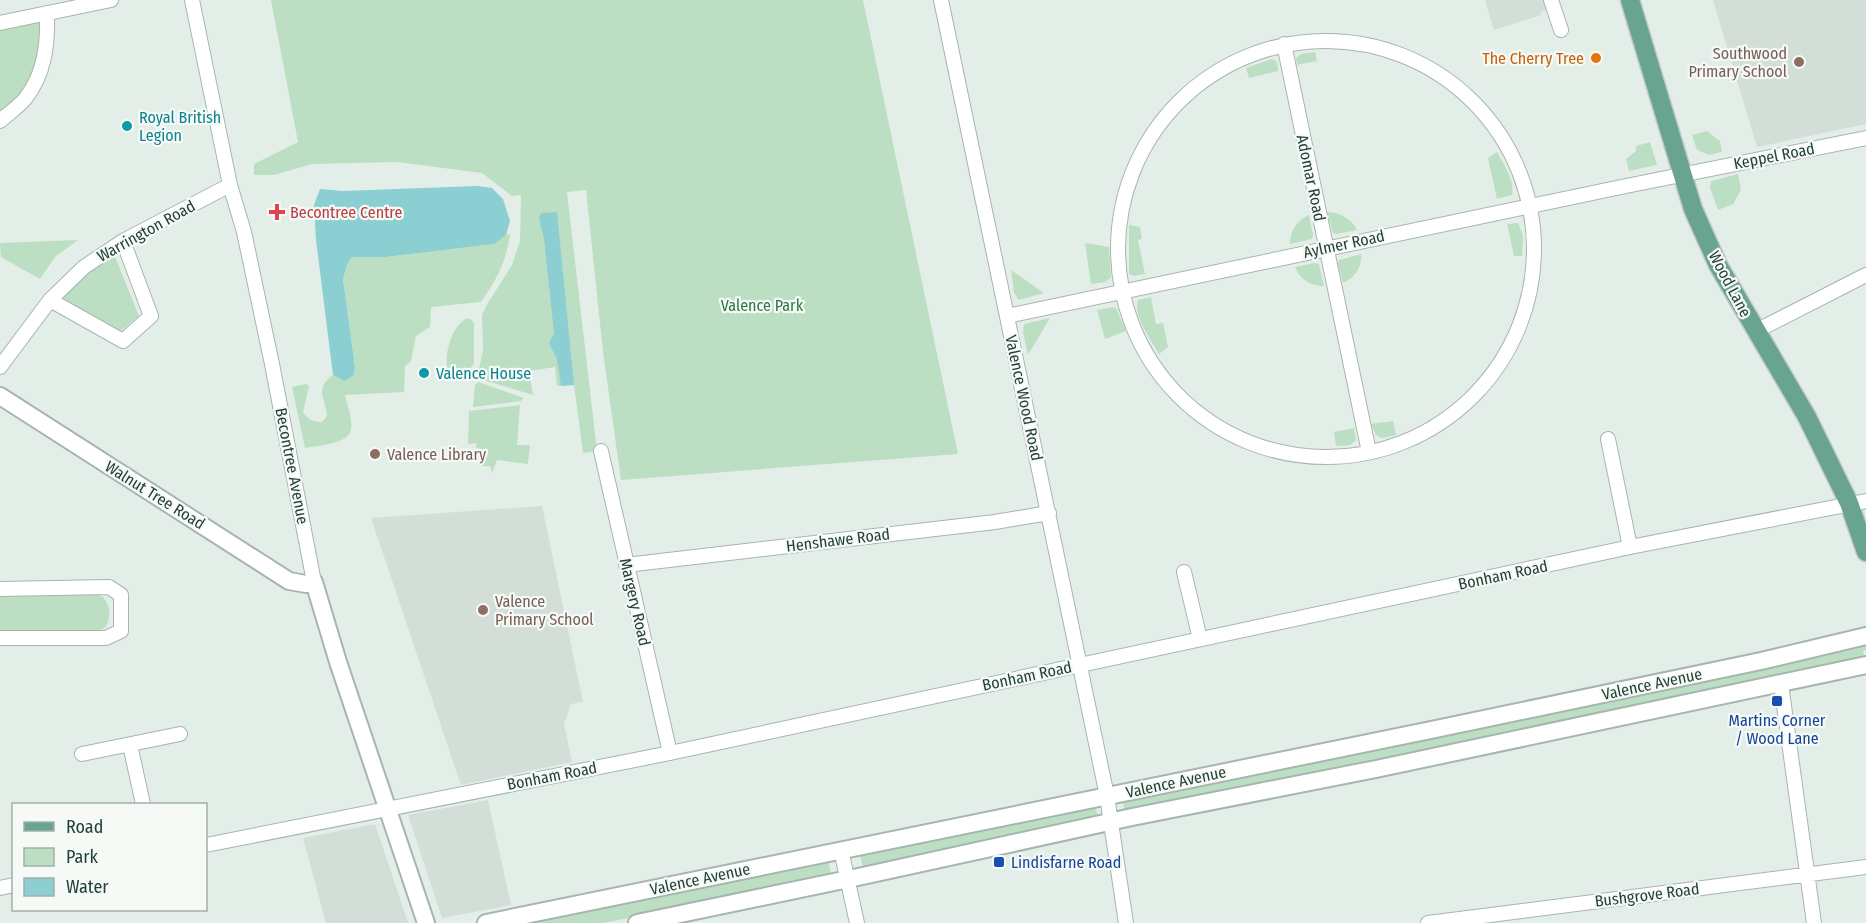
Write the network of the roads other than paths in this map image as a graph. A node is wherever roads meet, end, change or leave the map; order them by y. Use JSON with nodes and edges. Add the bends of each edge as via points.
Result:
{"nodes":[{"id":1,"x":111,"y":0,"type":"edge"},
{"id":2,"x":192,"y":0,"type":"edge"},
{"id":3,"x":940,"y":0,"type":"edge"},
{"id":4,"x":1551,"y":0,"type":"edge"},
{"id":5,"x":1630,"y":0,"type":"edge"},
{"id":6,"x":47,"y":13,"type":"junction"},
{"id":7,"x":0,"y":23,"type":"edge"},
{"id":8,"x":1562,"y":30,"type":"dead end"},
{"id":9,"x":1284,"y":44,"type":"junction"},
{"id":10,"x":0,"y":121,"type":"edge"},
{"id":11,"x":1866,"y":138,"type":"edge"},
{"id":12,"x":1682,"y":174,"type":"junction"},
{"id":13,"x":230,"y":185,"type":"junction"},
{"id":14,"x":1529,"y":206,"type":"junction"},
{"id":15,"x":123,"y":241,"type":"junction"},
{"id":16,"x":1327,"y":248,"type":"junction"},
{"id":17,"x":1866,"y":275,"type":"edge"},
{"id":18,"x":1122,"y":291,"type":"junction"},
{"id":19,"x":50,"y":300,"type":"junction"},
{"id":20,"x":1007,"y":316,"type":"junction"},
{"id":21,"x":1756,"y":331,"type":"junction"},
{"id":22,"x":0,"y":367,"type":"edge"},
{"id":23,"x":0,"y":396,"type":"edge"},
{"id":24,"x":1608,"y":439,"type":"dead end"},
{"id":25,"x":601,"y":450,"type":"dead end"},
{"id":26,"x":1369,"y":452,"type":"junction"},
{"id":27,"x":1857,"y":502,"type":"edge"},
{"id":28,"x":1049,"y":513,"type":"junction"},
{"id":29,"x":1630,"y":547,"type":"junction"},
{"id":30,"x":1866,"y":552,"type":"edge"},
{"id":31,"x":626,"y":565,"type":"junction"},
{"id":32,"x":1184,"y":572,"type":"dead end"},
{"id":33,"x":314,"y":582,"type":"junction"},
{"id":34,"x":0,"y":589,"type":"edge"},
{"id":35,"x":1866,"y":636,"type":"edge"},
{"id":36,"x":0,"y":638,"type":"edge"},
{"id":37,"x":1200,"y":639,"type":"junction"},
{"id":38,"x":1080,"y":664,"type":"junction"},
{"id":39,"x":1866,"y":665,"type":"edge"},
{"id":40,"x":1781,"y":684,"type":"junction"},
{"id":41,"x":180,"y":734,"type":"dead end"},
{"id":42,"x":130,"y":745,"type":"junction"},
{"id":43,"x":670,"y":753,"type":"junction"},
{"id":44,"x":82,"y":754,"type":"dead end"},
{"id":45,"x":1107,"y":796,"type":"junction"},
{"id":46,"x":143,"y":803,"type":"edge"},
{"id":47,"x":388,"y":809,"type":"junction"},
{"id":48,"x":1110,"y":822,"type":"junction"},
{"id":49,"x":207,"y":845,"type":"edge"},
{"id":50,"x":841,"y":850,"type":"junction"},
{"id":51,"x":1866,"y":867,"type":"edge"},
{"id":52,"x":1809,"y":874,"type":"junction"},
{"id":53,"x":847,"y":879,"type":"junction"},
{"id":54,"x":426,"y":923,"type":"edge"},
{"id":55,"x":486,"y":923,"type":"edge"},
{"id":56,"x":637,"y":923,"type":"edge"},
{"id":57,"x":857,"y":923,"type":"edge"},
{"id":58,"x":1126,"y":923,"type":"edge"},
{"id":59,"x":1428,"y":923,"type":"edge"},
{"id":60,"x":1814,"y":923,"type":"edge"}],
"edges":[{"from":1,"to":6,"type":"street"},
{"from":2,"to":13,"type":"street","name":"Becontree Avenue"},
{"from":3,"to":20,"type":"street","name":"Valence Wood Road"},
{"from":4,"to":8,"type":"street"},
{"from":5,"to":12,"type":"main road","name":"Wood Lane"},
{"from":6,"to":7,"type":"street"},
{"from":6,"to":10,"type":"street","via":[[48,38],[35,82],[24,100]]},
{"from":9,"to":14,"type":"street","via":[[1329,40],[1365,44],[1408,57],[1440,74],[1468,97],[1498,131],[1522,180]]},
{"from":9,"to":16,"type":"street","name":"Adomar Road"},
{"from":9,"to":18,"type":"street","via":[[1236,60],[1214,73],[1175,104],[1145,145],[1120,216]]},
{"from":11,"to":12,"type":"street","name":"Keppel Road"},
{"from":12,"to":14,"type":"street","name":"Aylmer Road"},
{"from":12,"to":21,"type":"main road","name":"Wood Lane","via":[[1718,265]]},
{"from":13,"to":15,"type":"street","name":"Warrington Road"},
{"from":13,"to":33,"type":"street","name":"Becontree Avenue","via":[[267,342]]},
{"from":14,"to":16,"type":"street","name":"Aylmer Road"},
{"from":14,"to":26,"type":"street","via":[[1531,281],[1518,329],[1502,359],[1477,392],[1438,424]]},
{"from":15,"to":19,"type":"street","name":"Warrington Road","via":[[84,267]]},
{"from":15,"to":19,"type":"street","via":[[151,316],[123,341]]},
{"from":16,"to":18,"type":"street","name":"Aylmer Road"},
{"from":16,"to":26,"type":"street","name":"Adomar Road"},
{"from":17,"to":21,"type":"street"},
{"from":18,"to":20,"type":"street","name":"Aylmer Road"},
{"from":18,"to":26,"type":"street","via":[[1132,323],[1151,361],[1183,400],[1202,416],[1269,449],[1319,457]]},
{"from":19,"to":22,"type":"street","name":"Warrington Road"},
{"from":20,"to":28,"type":"street","name":"Valence Wood Road"},
{"from":21,"to":27,"type":"main road","name":"Wood Lane"},
{"from":23,"to":33,"type":"street","name":"Walnut Tree Road","via":[[289,581]]},
{"from":24,"to":29,"type":"street"},
{"from":25,"to":31,"type":"street","name":"Margery Road"},
{"from":27,"to":29,"type":"street","name":"Bonham Road"},
{"from":27,"to":30,"type":"main road","name":"Wood Lane"},
{"from":28,"to":31,"type":"street","name":"Henshawe Road"},
{"from":28,"to":38,"type":"street","name":"Valence Wood Road"},
{"from":29,"to":37,"type":"street","name":"Bonham Road"},
{"from":31,"to":43,"type":"street","name":"Margery Road"},
{"from":32,"to":37,"type":"street"},
{"from":33,"to":47,"type":"street","name":"Becontree Avenue"},
{"from":34,"to":36,"type":"street","via":[[109,587],[121,595],[121,631],[106,638]]},
{"from":35,"to":45,"type":"street","name":"Valence Avenue"},
{"from":37,"to":38,"type":"street","name":"Bonham Road"},
{"from":38,"to":43,"type":"street","name":"Bonham Road"},
{"from":38,"to":45,"type":"street","name":"Valence Wood Road"},
{"from":39,"to":40,"type":"street","name":"Valence Avenue"},
{"from":40,"to":48,"type":"street","name":"Valence Avenue"},
{"from":40,"to":52,"type":"street"},
{"from":41,"to":42,"type":"street"},
{"from":42,"to":44,"type":"street"},
{"from":42,"to":46,"type":"street"},
{"from":43,"to":47,"type":"street","name":"Bonham Road"},
{"from":45,"to":48,"type":"street"},
{"from":45,"to":50,"type":"street","name":"Valence Avenue"},
{"from":47,"to":49,"type":"street","name":"Bonham Road"},
{"from":47,"to":54,"type":"street","name":"Becontree Avenue"},
{"from":48,"to":53,"type":"street","name":"Valence Avenue"},
{"from":48,"to":58,"type":"street"},
{"from":50,"to":53,"type":"street"},
{"from":50,"to":55,"type":"street","name":"Valence Avenue"},
{"from":51,"to":52,"type":"street","name":"Bushgrove Road"},
{"from":52,"to":59,"type":"street","name":"Bushgrove Road"},
{"from":52,"to":60,"type":"street"},
{"from":53,"to":56,"type":"street","name":"Valence Avenue"},
{"from":53,"to":57,"type":"street"}]}
